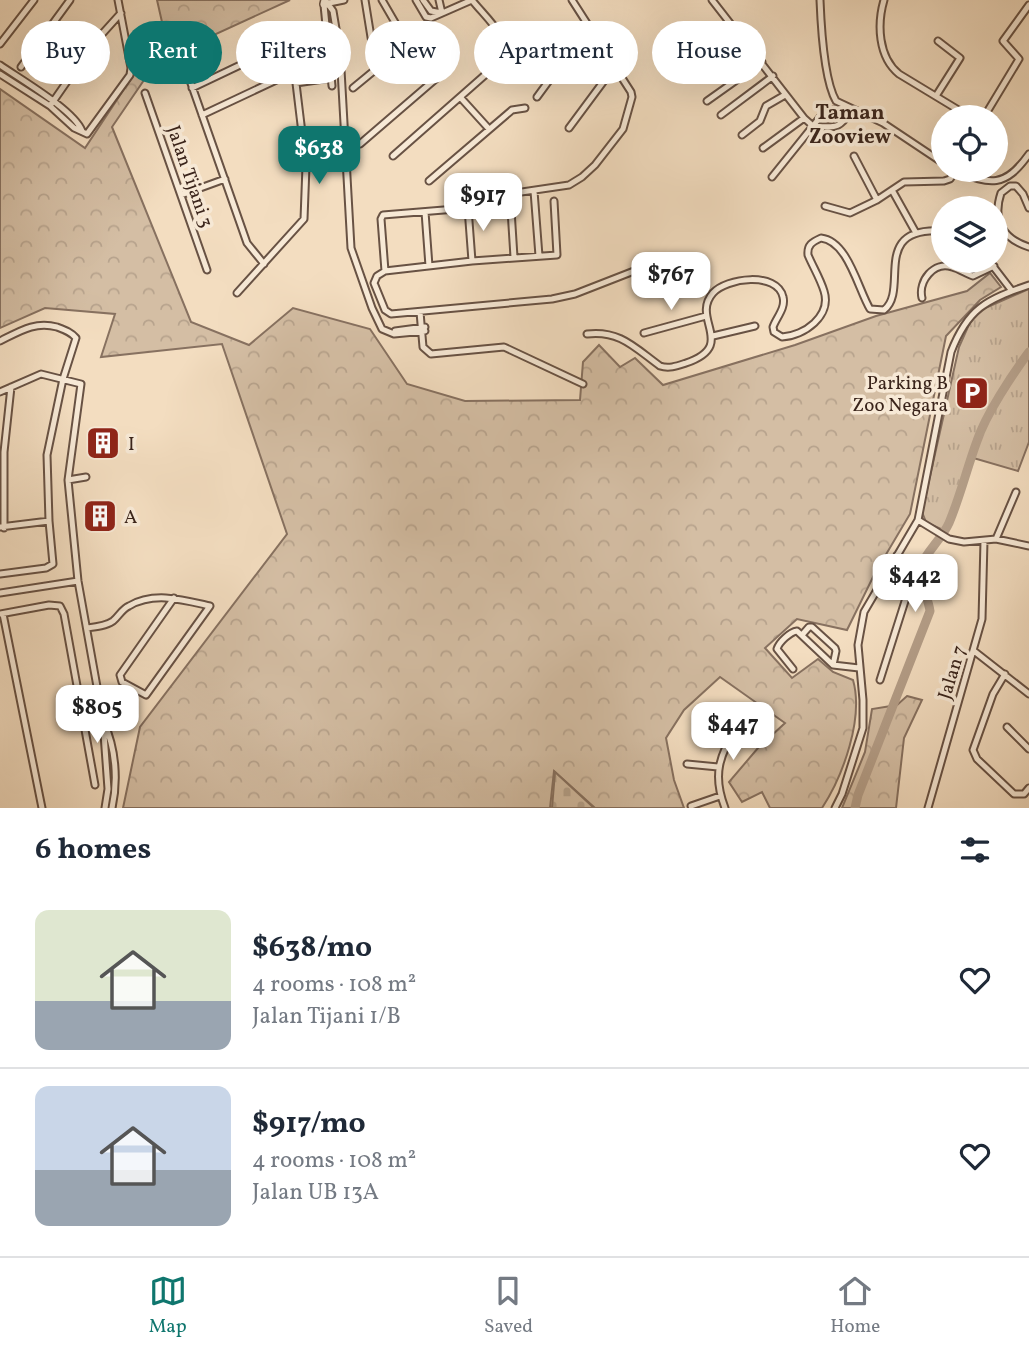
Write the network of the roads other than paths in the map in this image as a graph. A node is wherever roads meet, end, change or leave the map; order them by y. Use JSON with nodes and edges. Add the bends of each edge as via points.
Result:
{"nodes":[{"id":1,"x":34,"y":0,"type":"edge"},
{"id":2,"x":70,"y":0,"type":"edge"},
{"id":3,"x":118,"y":0,"type":"edge"},
{"id":4,"x":344,"y":0,"type":"edge"},
{"id":5,"x":365,"y":0,"type":"edge"},
{"id":6,"x":382,"y":0,"type":"edge"},
{"id":7,"x":416,"y":0,"type":"edge"},
{"id":8,"x":423,"y":0,"type":"edge"},
{"id":9,"x":439,"y":0,"type":"edge"},
{"id":10,"x":472,"y":0,"type":"edge"},
{"id":11,"x":572,"y":0,"type":"edge"},
{"id":12,"x":712,"y":0,"type":"edge"},
{"id":13,"x":820,"y":0,"type":"edge"},
{"id":14,"x":884,"y":0,"type":"edge"},
{"id":15,"x":326,"y":2,"type":"edge"},
{"id":16,"x":1029,"y":5,"type":"edge"},
{"id":17,"x":121,"y":13,"type":"junction"},
{"id":18,"x":442,"y":13,"type":"junction"},
{"id":19,"x":55,"y":21,"type":"edge"},
{"id":20,"x":327,"y":21,"type":"edge"},
{"id":21,"x":368,"y":21,"type":"edge"},
{"id":22,"x":394,"y":21,"type":"edge"},
{"id":23,"x":586,"y":21,"type":"edge"},
{"id":24,"x":730,"y":21,"type":"edge"},
{"id":25,"x":938,"y":41,"type":"dead end"},
{"id":26,"x":0,"y":44,"type":"edge"},
{"id":27,"x":0,"y":65,"type":"edge"},
{"id":28,"x":236,"y":67,"type":"edge"},
{"id":29,"x":766,"y":68,"type":"edge"},
{"id":30,"x":0,"y":74,"type":"edge"},
{"id":31,"x":772,"y":76,"type":"junction"},
{"id":32,"x":365,"y":78,"type":"edge"},
{"id":33,"x":191,"y":84,"type":"edge"},
{"id":34,"x":268,"y":84,"type":"edge"},
{"id":35,"x":296,"y":84,"type":"edge"},
{"id":36,"x":430,"y":84,"type":"edge"},
{"id":37,"x":547,"y":84,"type":"edge"},
{"id":38,"x":602,"y":84,"type":"edge"},
{"id":39,"x":626,"y":84,"type":"edge"},
{"id":40,"x":731,"y":84,"type":"edge"},
{"id":41,"x":192,"y":88,"type":"junction"},
{"id":42,"x":353,"y":88,"type":"dead end"},
{"id":43,"x":145,"y":93,"type":"dead end"},
{"id":44,"x":785,"y":94,"type":"junction"},
{"id":45,"x":936,"y":96,"type":"junction"},
{"id":46,"x":460,"y":97,"type":"junction"},
{"id":47,"x":537,"y":97,"type":"dead end"},
{"id":48,"x":707,"y":101,"type":"dead end"},
{"id":49,"x":51,"y":104,"type":"junction"},
{"id":50,"x":951,"y":105,"type":"edge"},
{"id":51,"x":991,"y":105,"type":"edge"},
{"id":52,"x":525,"y":108,"type":"dead end"},
{"id":53,"x":851,"y":108,"type":"junction"},
{"id":54,"x":722,"y":115,"type":"dead end"},
{"id":55,"x":202,"y":116,"type":"junction"},
{"id":56,"x":803,"y":118,"type":"junction"},
{"id":57,"x":813,"y":126,"type":"junction"},
{"id":58,"x":569,"y":128,"type":"dead end"},
{"id":59,"x":489,"y":129,"type":"junction"},
{"id":60,"x":741,"y":135,"type":"dead end"},
{"id":61,"x":360,"y":144,"type":"dead end"},
{"id":62,"x":764,"y":148,"type":"dead end"},
{"id":63,"x":1029,"y":154,"type":"edge"},
{"id":64,"x":931,"y":155,"type":"edge"},
{"id":65,"x":393,"y":156,"type":"dead end"},
{"id":66,"x":854,"y":156,"type":"dead end"},
{"id":67,"x":1008,"y":175,"type":"edge"},
{"id":68,"x":772,"y":177,"type":"dead end"},
{"id":69,"x":225,"y":179,"type":"junction"},
{"id":70,"x":429,"y":181,"type":"dead end"},
{"id":71,"x":931,"y":181,"type":"edge"},
{"id":72,"x":892,"y":190,"type":"junction"},
{"id":73,"x":534,"y":191,"type":"junction"},
{"id":74,"x":510,"y":194,"type":"junction"},
{"id":75,"x":181,"y":195,"type":"junction"},
{"id":76,"x":877,"y":200,"type":"junction"},
{"id":77,"x":554,"y":201,"type":"dead end"},
{"id":78,"x":825,"y":206,"type":"dead end"},
{"id":79,"x":467,"y":208,"type":"junction"},
{"id":80,"x":1029,"y":208,"type":"edge"},
{"id":81,"x":425,"y":212,"type":"junction"},
{"id":82,"x":931,"y":232,"type":"edge"},
{"id":83,"x":916,"y":233,"type":"junction"},
{"id":84,"x":1029,"y":247,"type":"edge"},
{"id":85,"x":539,"y":256,"type":"junction"},
{"id":86,"x":514,"y":257,"type":"junction"},
{"id":87,"x":472,"y":261,"type":"junction"},
{"id":88,"x":264,"y":264,"type":"junction"},
{"id":89,"x":429,"y":266,"type":"junction"},
{"id":90,"x":207,"y":270,"type":"dead end"},
{"id":91,"x":385,"y":271,"type":"junction"},
{"id":92,"x":634,"y":271,"type":"dead end"},
{"id":93,"x":931,"y":273,"type":"edge"},
{"id":94,"x":998,"y":273,"type":"edge"},
{"id":95,"x":1029,"y":285,"type":"edge"},
{"id":96,"x":1012,"y":291,"type":"junction"},
{"id":97,"x":237,"y":293,"type":"dead end"},
{"id":98,"x":922,"y":298,"type":"dead end"},
{"id":99,"x":422,"y":312,"type":"junction"},
{"id":100,"x":706,"y":316,"type":"junction"},
{"id":101,"x":755,"y":326,"type":"dead end"},
{"id":102,"x":423,"y":331,"type":"junction"},
{"id":103,"x":644,"y":333,"type":"dead end"},
{"id":104,"x":587,"y":334,"type":"dead end"},
{"id":105,"x":713,"y":335,"type":"junction"},
{"id":106,"x":0,"y":341,"type":"edge"},
{"id":107,"x":63,"y":379,"type":"junction"},
{"id":108,"x":583,"y":384,"type":"dead end"},
{"id":109,"x":11,"y":387,"type":"junction"},
{"id":110,"x":0,"y":392,"type":"edge"},
{"id":111,"x":86,"y":477,"type":"dead end"},
{"id":112,"x":68,"y":480,"type":"junction"},
{"id":113,"x":1016,"y":492,"type":"dead end"},
{"id":114,"x":918,"y":520,"type":"junction"},
{"id":115,"x":49,"y":521,"type":"junction"},
{"id":116,"x":2,"y":528,"type":"edge"},
{"id":117,"x":996,"y":538,"type":"junction"},
{"id":118,"x":984,"y":541,"type":"junction"},
{"id":119,"x":1029,"y":546,"type":"edge"},
{"id":120,"x":897,"y":555,"type":"junction"},
{"id":121,"x":0,"y":574,"type":"edge"},
{"id":122,"x":78,"y":581,"type":"junction"},
{"id":123,"x":0,"y":593,"type":"edge"},
{"id":124,"x":174,"y":598,"type":"junction"},
{"id":125,"x":2,"y":614,"type":"edge"},
{"id":126,"x":87,"y":628,"type":"junction"},
{"id":127,"x":802,"y":635,"type":"junction"},
{"id":128,"x":974,"y":651,"type":"junction"},
{"id":129,"x":833,"y":665,"type":"junction"},
{"id":130,"x":859,"y":668,"type":"junction"},
{"id":131,"x":793,"y":669,"type":"dead end"},
{"id":132,"x":1005,"y":674,"type":"junction"},
{"id":133,"x":880,"y":680,"type":"dead end"},
{"id":134,"x":1029,"y":694,"type":"edge"},
{"id":135,"x":741,"y":719,"type":"dead end"},
{"id":136,"x":103,"y":720,"type":"junction"},
{"id":137,"x":1007,"y":727,"type":"dead end"},
{"id":138,"x":1029,"y":749,"type":"edge"},
{"id":139,"x":687,"y":764,"type":"dead end"},
{"id":140,"x":718,"y":767,"type":"junction"},
{"id":141,"x":95,"y":785,"type":"dead end"},
{"id":142,"x":1029,"y":788,"type":"edge"},
{"id":143,"x":720,"y":796,"type":"junction"},
{"id":144,"x":691,"y":806,"type":"dead end"},
{"id":145,"x":42,"y":808,"type":"edge"},
{"id":146,"x":105,"y":808,"type":"edge"},
{"id":147,"x":112,"y":808,"type":"edge"},
{"id":148,"x":725,"y":808,"type":"edge"},
{"id":149,"x":835,"y":808,"type":"edge"},
{"id":150,"x":928,"y":808,"type":"edge"}],
"edges":[{"from":1,"to":26,"type":"street"},
{"from":2,"to":19,"type":"street"},
{"from":3,"to":17,"type":"street"},
{"from":4,"to":15,"type":"street"},
{"from":5,"to":21,"type":"street"},
{"from":6,"to":22,"type":"street"},
{"from":7,"to":18,"type":"street","via":[[428,18]]},
{"from":8,"to":18,"type":"street","via":[[431,11]]},
{"from":9,"to":18,"type":"street"},
{"from":10,"to":18,"type":"street"},
{"from":10,"to":46,"type":"street","via":[[506,47],[502,61]]},
{"from":11,"to":23,"type":"street"},
{"from":12,"to":24,"type":"street"},
{"from":13,"to":53,"type":"street","via":[[832,95]]},
{"from":14,"to":45,"type":"street","via":[[880,26],[890,65]]},
{"from":15,"to":20,"type":"street"},
{"from":15,"to":102,"type":"street","via":[[334,11],[340,52],[351,248],[382,328],[389,333]]},
{"from":16,"to":51,"type":"street","via":[[1003,41],[1019,59]]},
{"from":17,"to":49,"type":"street"},
{"from":17,"to":49,"type":"street","via":[[130,75],[89,133],[74,128]]},
{"from":25,"to":45,"type":"street","via":[[960,58]]},
{"from":27,"to":49,"type":"street"},
{"from":28,"to":41,"type":"street"},
{"from":29,"to":31,"type":"street"},
{"from":30,"to":49,"type":"street"},
{"from":31,"to":44,"type":"street"},
{"from":31,"to":54,"type":"street"},
{"from":32,"to":42,"type":"street"},
{"from":33,"to":41,"type":"street"},
{"from":34,"to":55,"type":"street"},
{"from":35,"to":88,"type":"street","via":[[306,211],[299,226]]},
{"from":36,"to":61,"type":"street"},
{"from":37,"to":47,"type":"street"},
{"from":38,"to":58,"type":"street"},
{"from":39,"to":73,"type":"street","via":[[631,92],[626,124],[596,164],[569,185]]},
{"from":40,"to":48,"type":"street"},
{"from":41,"to":55,"type":"street"},
{"from":43,"to":75,"type":"street","name":"Jalan Tijani 3"},
{"from":44,"to":56,"type":"street"},
{"from":44,"to":60,"type":"street","via":[[766,106],[760,121]]},
{"from":45,"to":50,"type":"street"},
{"from":46,"to":59,"type":"street"},
{"from":46,"to":65,"type":"street"},
{"from":52,"to":59,"type":"street","via":[[512,110]]},
{"from":53,"to":57,"type":"street","via":[[827,110]]},
{"from":53,"to":57,"type":"street","via":[[842,124]]},
{"from":53,"to":64,"type":"street"},
{"from":55,"to":69,"type":"street"},
{"from":56,"to":57,"type":"street"},
{"from":56,"to":62,"type":"street"},
{"from":57,"to":68,"type":"street"},
{"from":59,"to":70,"type":"street"},
{"from":63,"to":67,"type":"street"},
{"from":66,"to":76,"type":"street"},
{"from":69,"to":75,"type":"street"},
{"from":69,"to":88,"type":"street","via":[[247,243]]},
{"from":71,"to":72,"type":"street","via":[[904,182]]},
{"from":72,"to":76,"type":"street"},
{"from":72,"to":83,"type":"street"},
{"from":73,"to":74,"type":"street"},
{"from":73,"to":85,"type":"street"},
{"from":74,"to":79,"type":"street","via":[[487,197]]},
{"from":74,"to":86,"type":"street"},
{"from":75,"to":90,"type":"street","name":"Jalan Tijani 3"},
{"from":76,"to":78,"type":"street","via":[[850,213]]},
{"from":77,"to":85,"type":"street","via":[[557,255]]},
{"from":79,"to":81,"type":"street"},
{"from":79,"to":87,"type":"street"},
{"from":80,"to":84,"type":"street","via":[[1016,186],[1001,193],[998,212],[1003,231],[1015,243]]},
{"from":81,"to":89,"type":"street"},
{"from":81,"to":91,"type":"street","via":[[382,217]]},
{"from":82,"to":83,"type":"street"},
{"from":83,"to":100,"type":"street","via":[[895,258],[891,302],[884,310],[870,309],[841,251],[833,241],[821,238],[807,249],[825,292],[824,310],[809,328],[797,335],[777,335],[773,327],[783,297],[776,286],[758,279],[714,291]]},
{"from":85,"to":86,"type":"street"},
{"from":86,"to":87,"type":"street"},
{"from":87,"to":89,"type":"street"},
{"from":88,"to":97,"type":"street"},
{"from":89,"to":91,"type":"street"},
{"from":91,"to":99,"type":"street","via":[[377,276],[374,287],[388,313]]},
{"from":92,"to":99,"type":"street","via":[[575,294]]},
{"from":93,"to":98,"type":"street","via":[[924,279]]},
{"from":94,"to":96,"type":"street"},
{"from":95,"to":96,"type":"street"},
{"from":96,"to":114,"type":"street","via":[[979,307],[959,332],[944,378]]},
{"from":99,"to":102,"type":"street"},
{"from":100,"to":103,"type":"street"},
{"from":100,"to":105,"type":"street"},
{"from":101,"to":105,"type":"street"},
{"from":102,"to":108,"type":"street","via":[[424,347],[431,354],[504,347]]},
{"from":104,"to":105,"type":"street","via":[[618,336],[666,368],[706,353]]},
{"from":106,"to":107,"type":"street","via":[[43,323],[72,334],[76,344]]},
{"from":107,"to":109,"type":"street","via":[[41,374]]},
{"from":107,"to":112,"type":"street","via":[[81,384]]},
{"from":107,"to":115,"type":"street","via":[[47,455]]},
{"from":109,"to":110,"type":"street"},
{"from":109,"to":116,"type":"street"},
{"from":111,"to":112,"type":"street"},
{"from":112,"to":122,"type":"street"},
{"from":113,"to":117,"type":"street"},
{"from":114,"to":118,"type":"street","via":[[950,539]]},
{"from":114,"to":120,"type":"street"},
{"from":115,"to":116,"type":"street"},
{"from":115,"to":121,"type":"street","via":[[51,567]]},
{"from":117,"to":118,"type":"street"},
{"from":117,"to":119,"type":"street"},
{"from":118,"to":128,"type":"street","name":"Jalan 7","via":[[982,619]]},
{"from":120,"to":130,"type":"street","via":[[864,612]]},
{"from":120,"to":133,"type":"street","via":[[912,579]]},
{"from":122,"to":123,"type":"street"},
{"from":122,"to":126,"type":"street"},
{"from":124,"to":124,"type":"street","via":[[209,606],[148,693],[142,695],[122,682],[120,675]]},
{"from":124,"to":126,"type":"street","via":[[133,603],[110,623]]},
{"from":125,"to":141,"type":"street","via":[[60,606]]},
{"from":125,"to":145,"type":"street"},
{"from":126,"to":136,"type":"street"},
{"from":127,"to":129,"type":"street"},
{"from":127,"to":129,"type":"street","via":[[812,627],[835,648]]},
{"from":127,"to":131,"type":"street","via":[[793,632],[778,645]]},
{"from":128,"to":132,"type":"street"},
{"from":128,"to":150,"type":"street","name":"Jalan 7"},
{"from":129,"to":130,"type":"street"},
{"from":130,"to":149,"type":"street","via":[[863,728]]},
{"from":132,"to":134,"type":"street"},
{"from":132,"to":142,"type":"street","via":[[973,750],[1014,794],[1024,794]]},
{"from":135,"to":140,"type":"street"},
{"from":136,"to":146,"type":"street"},
{"from":136,"to":147,"type":"street","via":[[114,762]]},
{"from":137,"to":138,"type":"street"},
{"from":139,"to":140,"type":"street"},
{"from":140,"to":143,"type":"street"},
{"from":143,"to":144,"type":"street"},
{"from":143,"to":148,"type":"street"}]}
